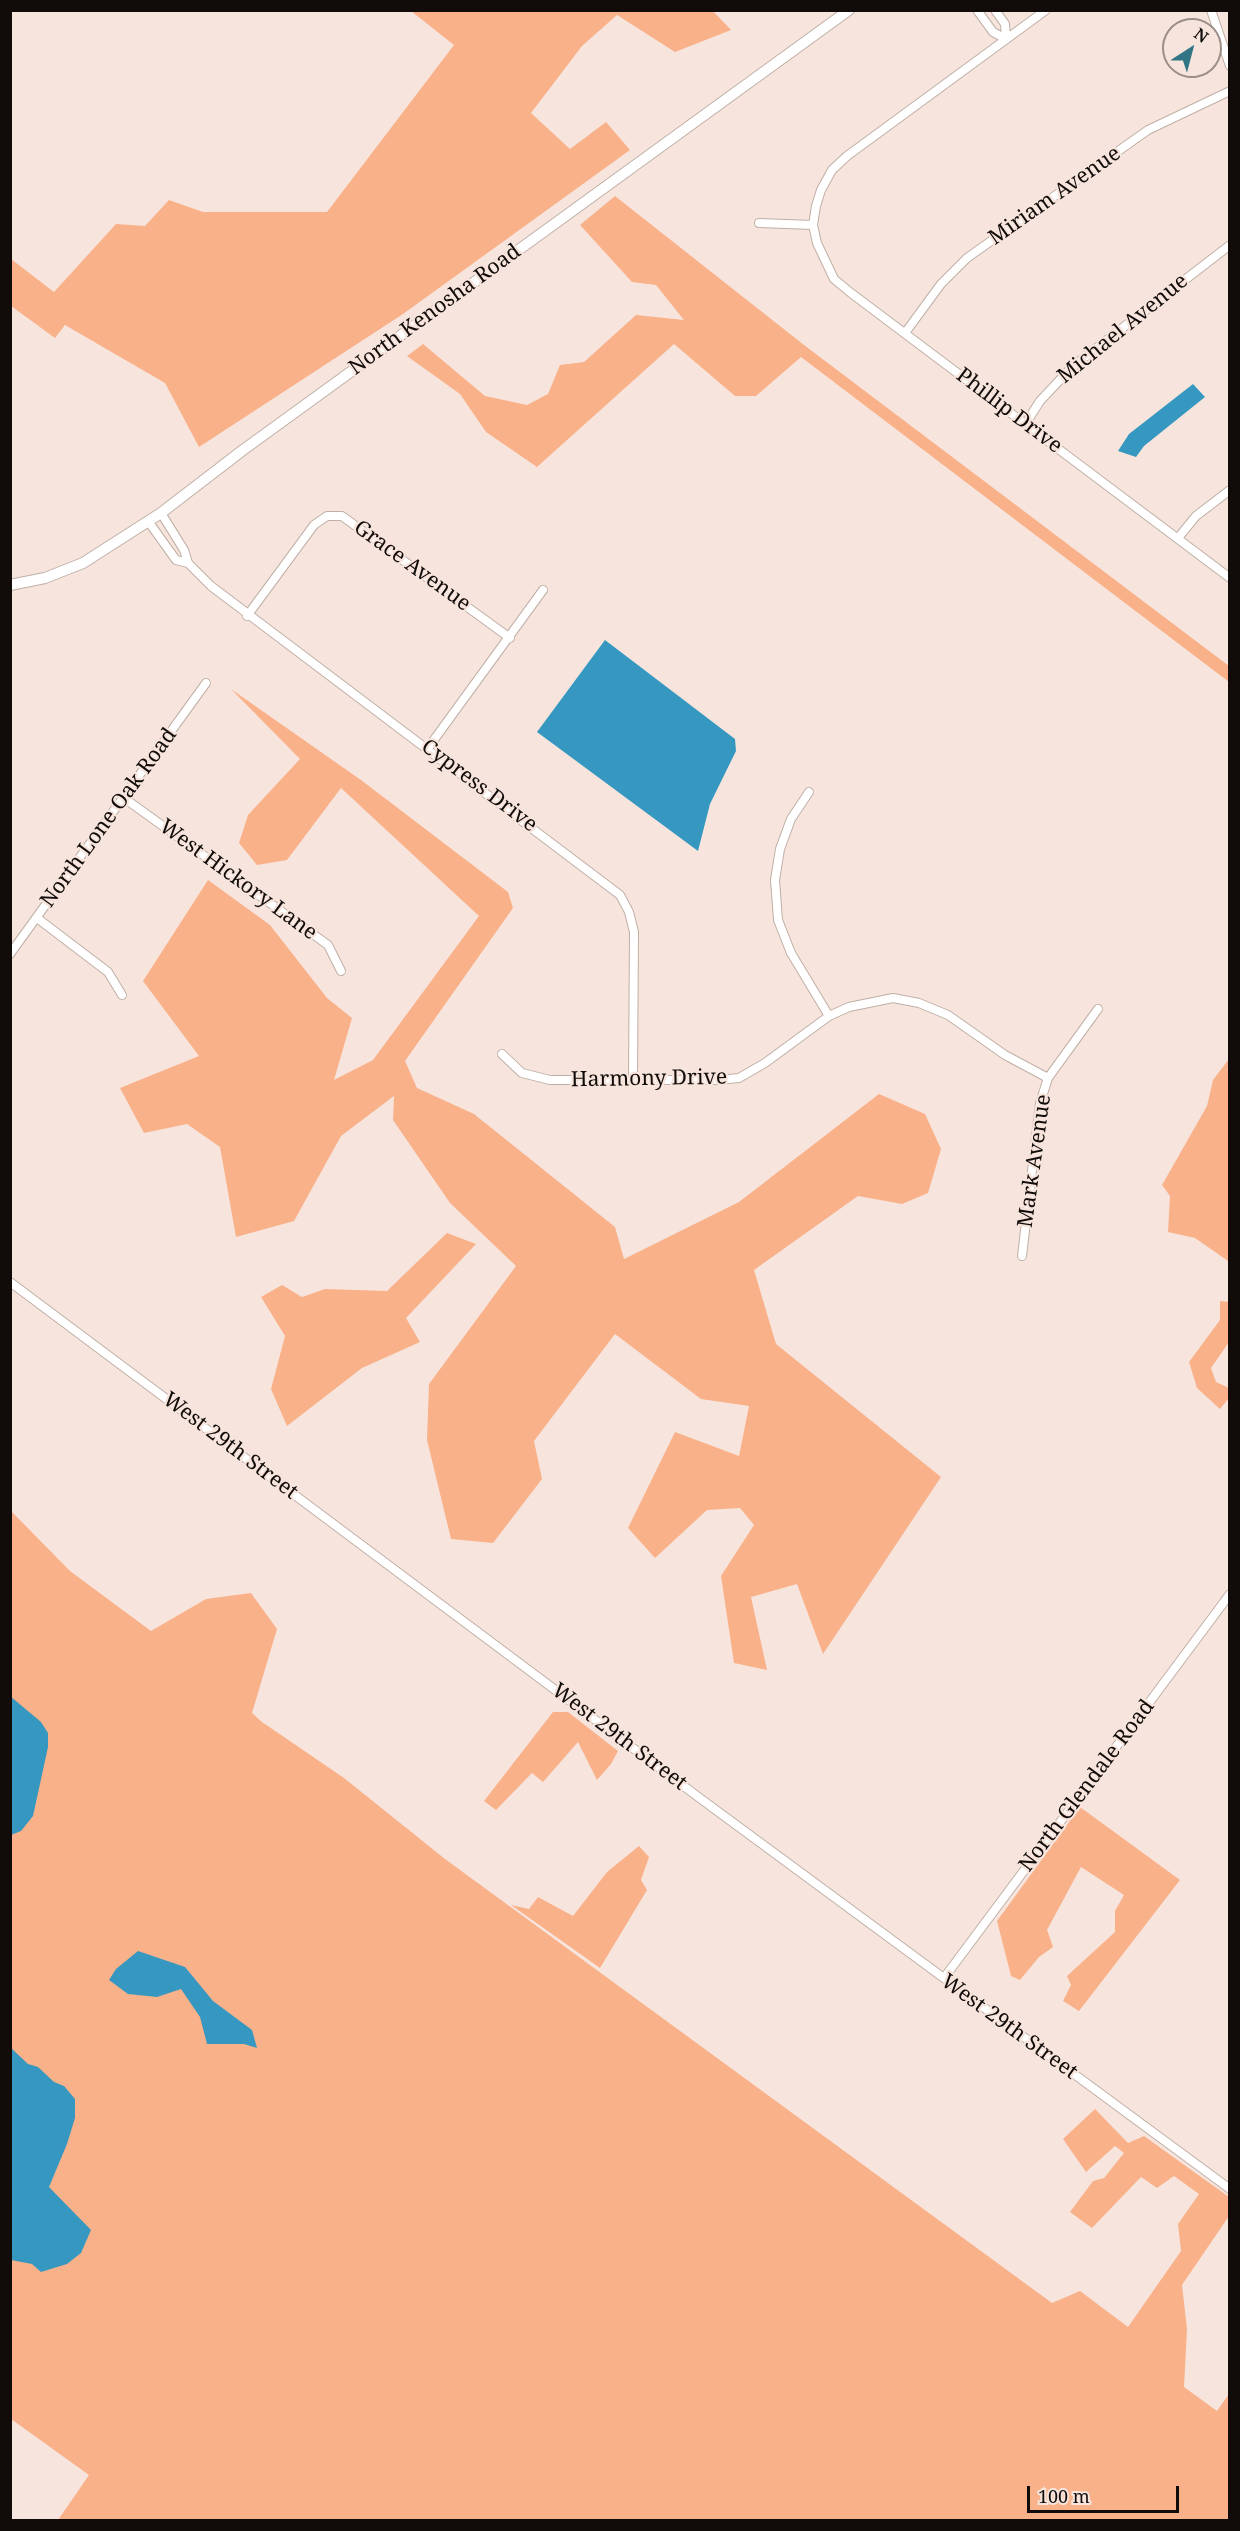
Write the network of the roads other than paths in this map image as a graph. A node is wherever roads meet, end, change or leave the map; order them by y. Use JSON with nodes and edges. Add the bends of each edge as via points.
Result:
{"nodes":[{"id":1,"x":849,"y":10,"type":"edge"},
{"id":2,"x":977,"y":10,"type":"edge"},
{"id":3,"x":995,"y":10,"type":"edge"},
{"id":4,"x":1046,"y":10,"type":"edge"},
{"id":5,"x":1211,"y":10,"type":"edge"},
{"id":6,"x":1006,"y":39,"type":"junction"},
{"id":7,"x":1230,"y":66,"type":"edge"},
{"id":8,"x":1230,"y":91,"type":"edge"},
{"id":9,"x":759,"y":223,"type":"dead end"},
{"id":10,"x":813,"y":225,"type":"junction"},
{"id":11,"x":1230,"y":245,"type":"edge"},
{"id":12,"x":905,"y":333,"type":"junction"},
{"id":13,"x":1026,"y":423,"type":"junction"},
{"id":14,"x":1230,"y":489,"type":"edge"},
{"id":15,"x":161,"y":513,"type":"junction"},
{"id":16,"x":148,"y":521,"type":"junction"},
{"id":17,"x":1178,"y":538,"type":"junction"},
{"id":18,"x":188,"y":563,"type":"junction"},
{"id":19,"x":1230,"y":578,"type":"edge"},
{"id":20,"x":10,"y":585,"type":"edge"},
{"id":21,"x":543,"y":590,"type":"dead end"},
{"id":22,"x":247,"y":616,"type":"junction"},
{"id":23,"x":510,"y":638,"type":"junction"},
{"id":24,"x":206,"y":683,"type":"dead end"},
{"id":25,"x":428,"y":748,"type":"junction"},
{"id":26,"x":809,"y":792,"type":"dead end"},
{"id":27,"x":124,"y":798,"type":"junction"},
{"id":28,"x":37,"y":918,"type":"junction"},
{"id":29,"x":10,"y":954,"type":"edge"},
{"id":30,"x":341,"y":971,"type":"dead end"},
{"id":31,"x":122,"y":995,"type":"dead end"},
{"id":32,"x":1098,"y":1009,"type":"dead end"},
{"id":33,"x":829,"y":1016,"type":"junction"},
{"id":34,"x":502,"y":1054,"type":"dead end"},
{"id":35,"x":1048,"y":1078,"type":"junction"},
{"id":36,"x":633,"y":1080,"type":"junction"},
{"id":37,"x":1022,"y":1256,"type":"dead end"},
{"id":38,"x":10,"y":1282,"type":"edge"},
{"id":39,"x":1230,"y":1594,"type":"edge"},
{"id":40,"x":944,"y":1978,"type":"junction"},
{"id":41,"x":1230,"y":2189,"type":"edge"}],
"edges":[{"from":1,"to":15,"type":"street","name":"North Kenosha Road"},
{"from":2,"to":6,"type":"street","via":[[993,32]]},
{"from":3,"to":6,"type":"street","via":[[1005,24]]},
{"from":4,"to":6,"type":"street"},
{"from":5,"to":7,"type":"street"},
{"from":6,"to":10,"type":"street","via":[[832,170],[821,190]]},
{"from":8,"to":12,"type":"street","name":"Miriam Avenue","via":[[1148,130],[967,258]]},
{"from":9,"to":10,"type":"street"},
{"from":10,"to":12,"type":"street","name":"Phillip Drive","via":[[834,279]]},
{"from":11,"to":13,"type":"street","name":"Michael Avenue","via":[[1072,367],[1040,401]]},
{"from":12,"to":13,"type":"street","name":"Phillip Drive"},
{"from":13,"to":17,"type":"street","name":"Phillip Drive"},
{"from":14,"to":17,"type":"street","via":[[1196,516]]},
{"from":15,"to":16,"type":"street","name":"North Kenosha Road"},
{"from":15,"to":18,"type":"street","name":"Cypress Drive"},
{"from":16,"to":18,"type":"street","name":"Cypress Drive","via":[[176,560]]},
{"from":16,"to":20,"type":"street","name":"North Kenosha Road","via":[[65,572]]},
{"from":17,"to":19,"type":"street","name":"Phillip Drive"},
{"from":18,"to":22,"type":"street","name":"Cypress Drive"},
{"from":21,"to":23,"type":"street"},
{"from":22,"to":23,"type":"street","name":"Grace Avenue","via":[[314,525],[327,516],[342,516]]},
{"from":22,"to":25,"type":"street","name":"Cypress Drive"},
{"from":23,"to":25,"type":"street"},
{"from":24,"to":27,"type":"street","name":"North Lone Oak Road"},
{"from":25,"to":36,"type":"street","name":"Cypress Drive","via":[[620,895],[634,932]]},
{"from":26,"to":33,"type":"street","via":[[791,819],[780,849],[775,880],[778,920],[791,953]]},
{"from":27,"to":28,"type":"street","name":"North Lone Oak Road"},
{"from":27,"to":30,"type":"street","name":"West Hickory Lane","via":[[328,945]]},
{"from":28,"to":29,"type":"street","name":"North Lone Oak Road"},
{"from":28,"to":31,"type":"street","via":[[108,972]]},
{"from":32,"to":35,"type":"street","name":"Mark Avenue"},
{"from":33,"to":35,"type":"street","name":"Harmony Drive","via":[[876,1000],[893,998],[919,1003],[948,1015],[1005,1055]]},
{"from":33,"to":36,"type":"street","name":"Harmony Drive","via":[[739,1077]]},
{"from":34,"to":36,"type":"street","name":"Harmony Drive","via":[[522,1072],[550,1080]]},
{"from":35,"to":37,"type":"street","name":"Mark Avenue","via":[[1040,1103]]},
{"from":38,"to":40,"type":"street","name":"West 29th Street"},
{"from":39,"to":40,"type":"street","name":"North Glendale Road"},
{"from":40,"to":41,"type":"street","name":"West 29th Street"}]}
